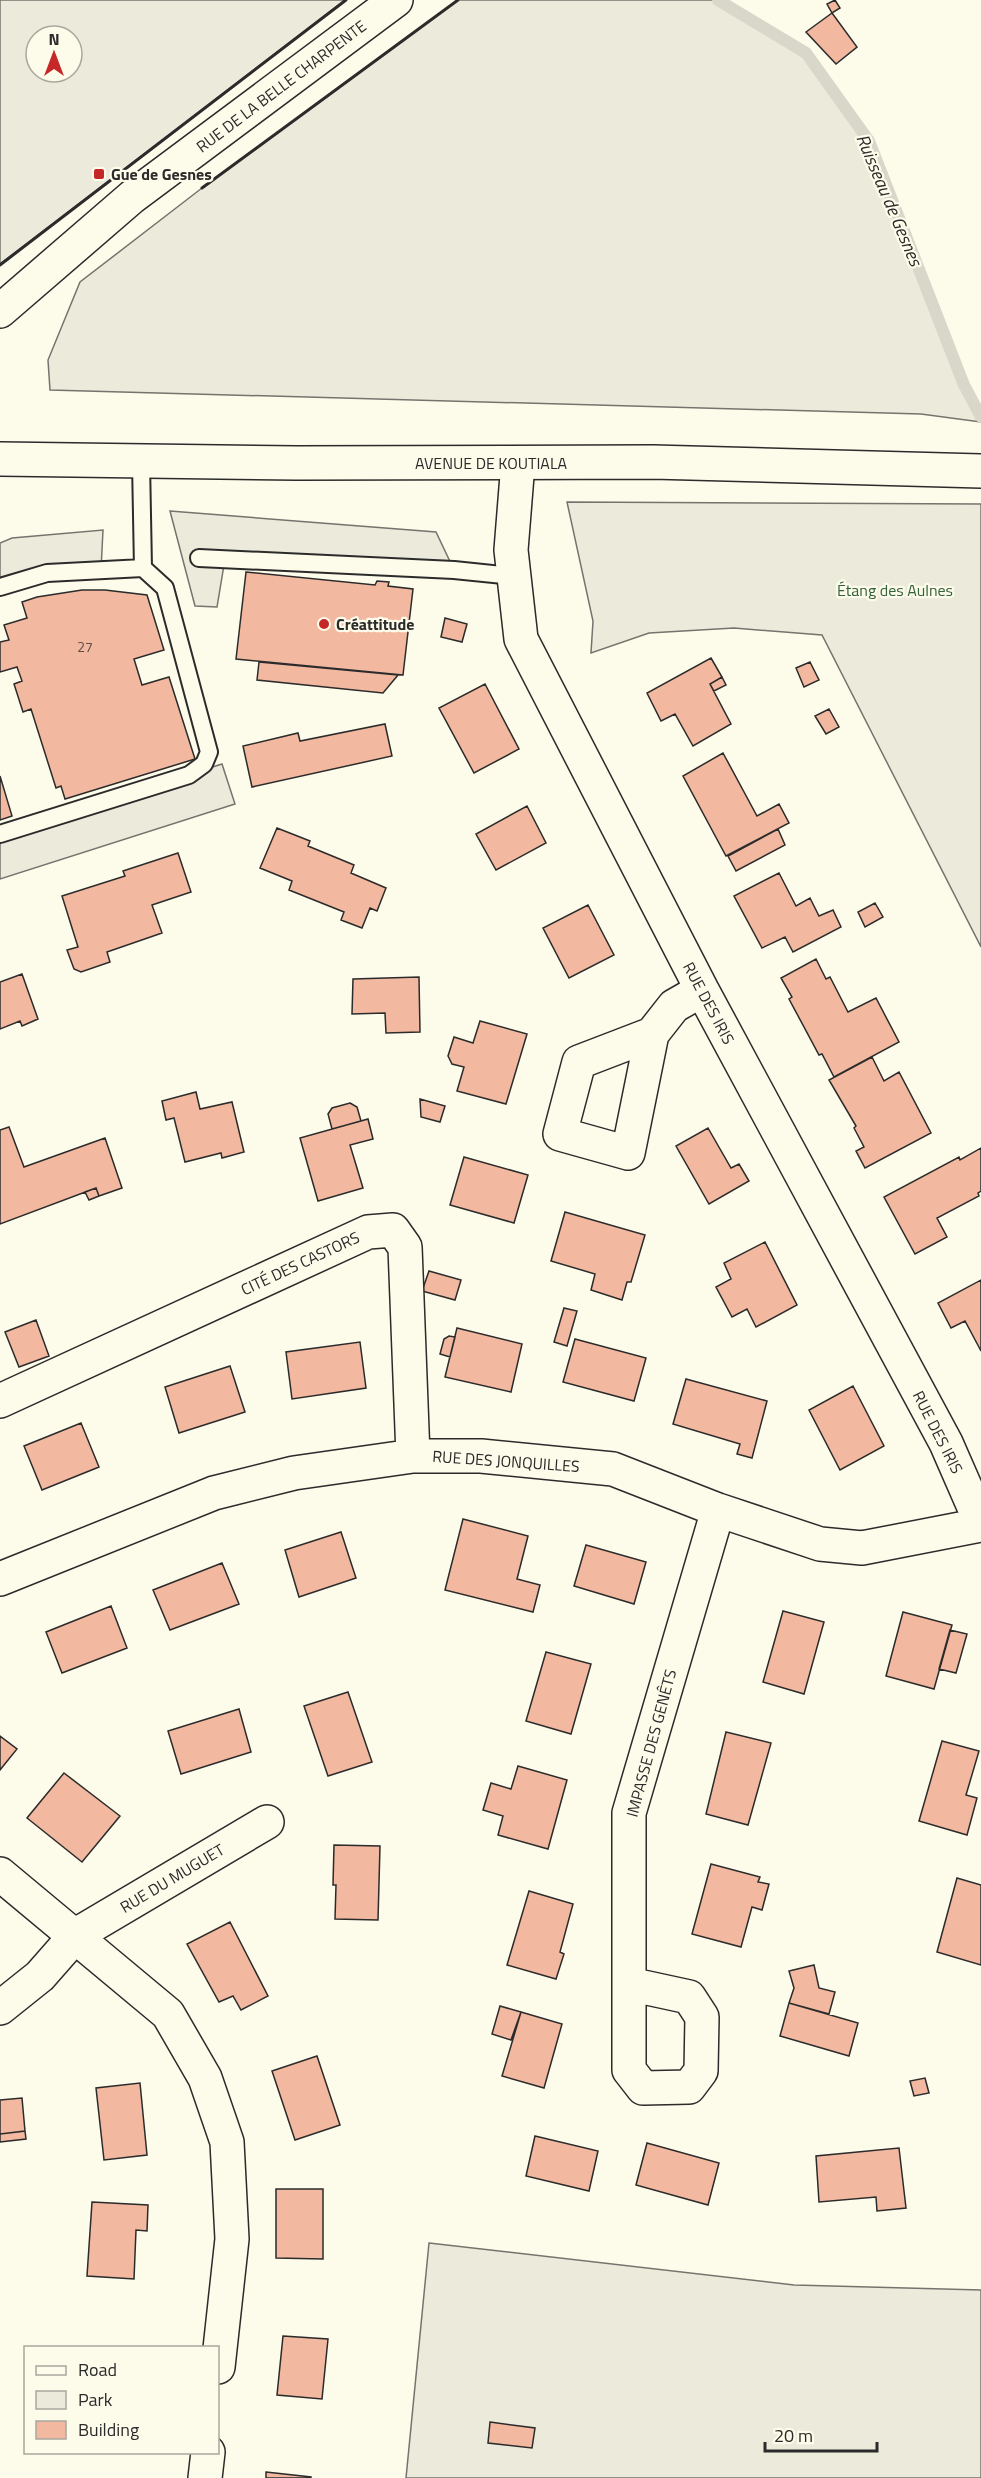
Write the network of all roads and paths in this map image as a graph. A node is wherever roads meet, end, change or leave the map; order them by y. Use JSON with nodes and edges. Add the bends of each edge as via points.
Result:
{"nodes":[{"id":1,"x":396,"y":0,"type":"edge"},
{"id":2,"x":0,"y":311,"type":"edge"},
{"id":3,"x":0,"y":459,"type":"edge"},
{"id":4,"x":141,"y":462,"type":"junction"},
{"id":5,"x":518,"y":463,"type":"junction"},
{"id":6,"x":981,"y":471,"type":"edge"},
{"id":7,"x":199,"y":558,"type":"dead end"},
{"id":8,"x":143,"y":568,"type":"junction"},
{"id":9,"x":513,"y":576,"type":"junction"},
{"id":10,"x":0,"y":587,"type":"edge"},
{"id":11,"x":0,"y":834,"type":"edge"},
{"id":12,"x":702,"y":990,"type":"junction"},
{"id":13,"x":652,"y":1034,"type":"dead end"},
{"id":14,"x":0,"y":1401,"type":"edge"},
{"id":15,"x":412,"y":1456,"type":"junction"},
{"id":16,"x":718,"y":1510,"type":"junction"},
{"id":17,"x":981,"y":1524,"type":"edge"},
{"id":18,"x":0,"y":1579,"type":"edge"},
{"id":19,"x":267,"y":1822,"type":"dead end"},
{"id":20,"x":0,"y":1874,"type":"edge"},
{"id":21,"x":76,"y":1935,"type":"junction"},
{"id":22,"x":629,"y":1984,"type":"dead end"},
{"id":23,"x":0,"y":2008,"type":"edge"},
{"id":24,"x":219,"y":2358,"type":"edge"},
{"id":25,"x":208,"y":2454,"type":"edge"},
{"id":26,"x":205,"y":2478,"type":"edge"}],
"edges":[{"from":1,"to":2,"type":"street","name":"RUE DE LA BELLE CHARPENTE","via":[[132,197]]},
{"from":3,"to":4,"type":"street","name":"AVENUE DE KOUTIALA"},
{"from":4,"to":5,"type":"street","name":"AVENUE DE KOUTIALA"},
{"from":4,"to":8,"type":"lane"},
{"from":5,"to":6,"type":"street","name":"AVENUE DE KOUTIALA","via":[[653,462]]},
{"from":5,"to":9,"type":"street","name":"RUE DES IRIS","via":[[511,550]]},
{"from":7,"to":9,"type":"lane"},
{"from":8,"to":10,"type":"lane","via":[[47,573]]},
{"from":8,"to":11,"type":"lane","via":[[165,588],[209,752],[204,764],[189,775]]},
{"from":9,"to":12,"type":"street","name":"RUE DES IRIS","via":[[520,639]]},
{"from":12,"to":13,"type":"street","via":[[674,1006]]},
{"from":12,"to":17,"type":"street","name":"RUE DES IRIS","via":[[946,1443]]},
{"from":14,"to":15,"type":"street","name":"CITÉ DES CASTORS","via":[[368,1232],[393,1230],[405,1247]]},
{"from":15,"to":16,"type":"street","name":"RUE DES JONQUILLES","via":[[481,1456],[614,1469]]},
{"from":15,"to":18,"type":"street","name":"RUE DES JONQUILLES","via":[[294,1473],[214,1493]]},
{"from":16,"to":17,"type":"street","name":"RUE DES JONQUILLES","via":[[820,1544],[862,1548]]},
{"from":16,"to":22,"type":"street","name":"IMPASSE DES GENÊTS","via":[[629,1813]]},
{"from":19,"to":21,"type":"street","name":"RUE DU MUGUET"},
{"from":20,"to":21,"type":"street"},
{"from":21,"to":23,"type":"street","name":"RUE DU MUGUET","via":[[40,1976]]},
{"from":21,"to":24,"type":"street","via":[[168,2014],[205,2078],[227,2142],[232,2239]]},
{"from":25,"to":26,"type":"street"}]}
